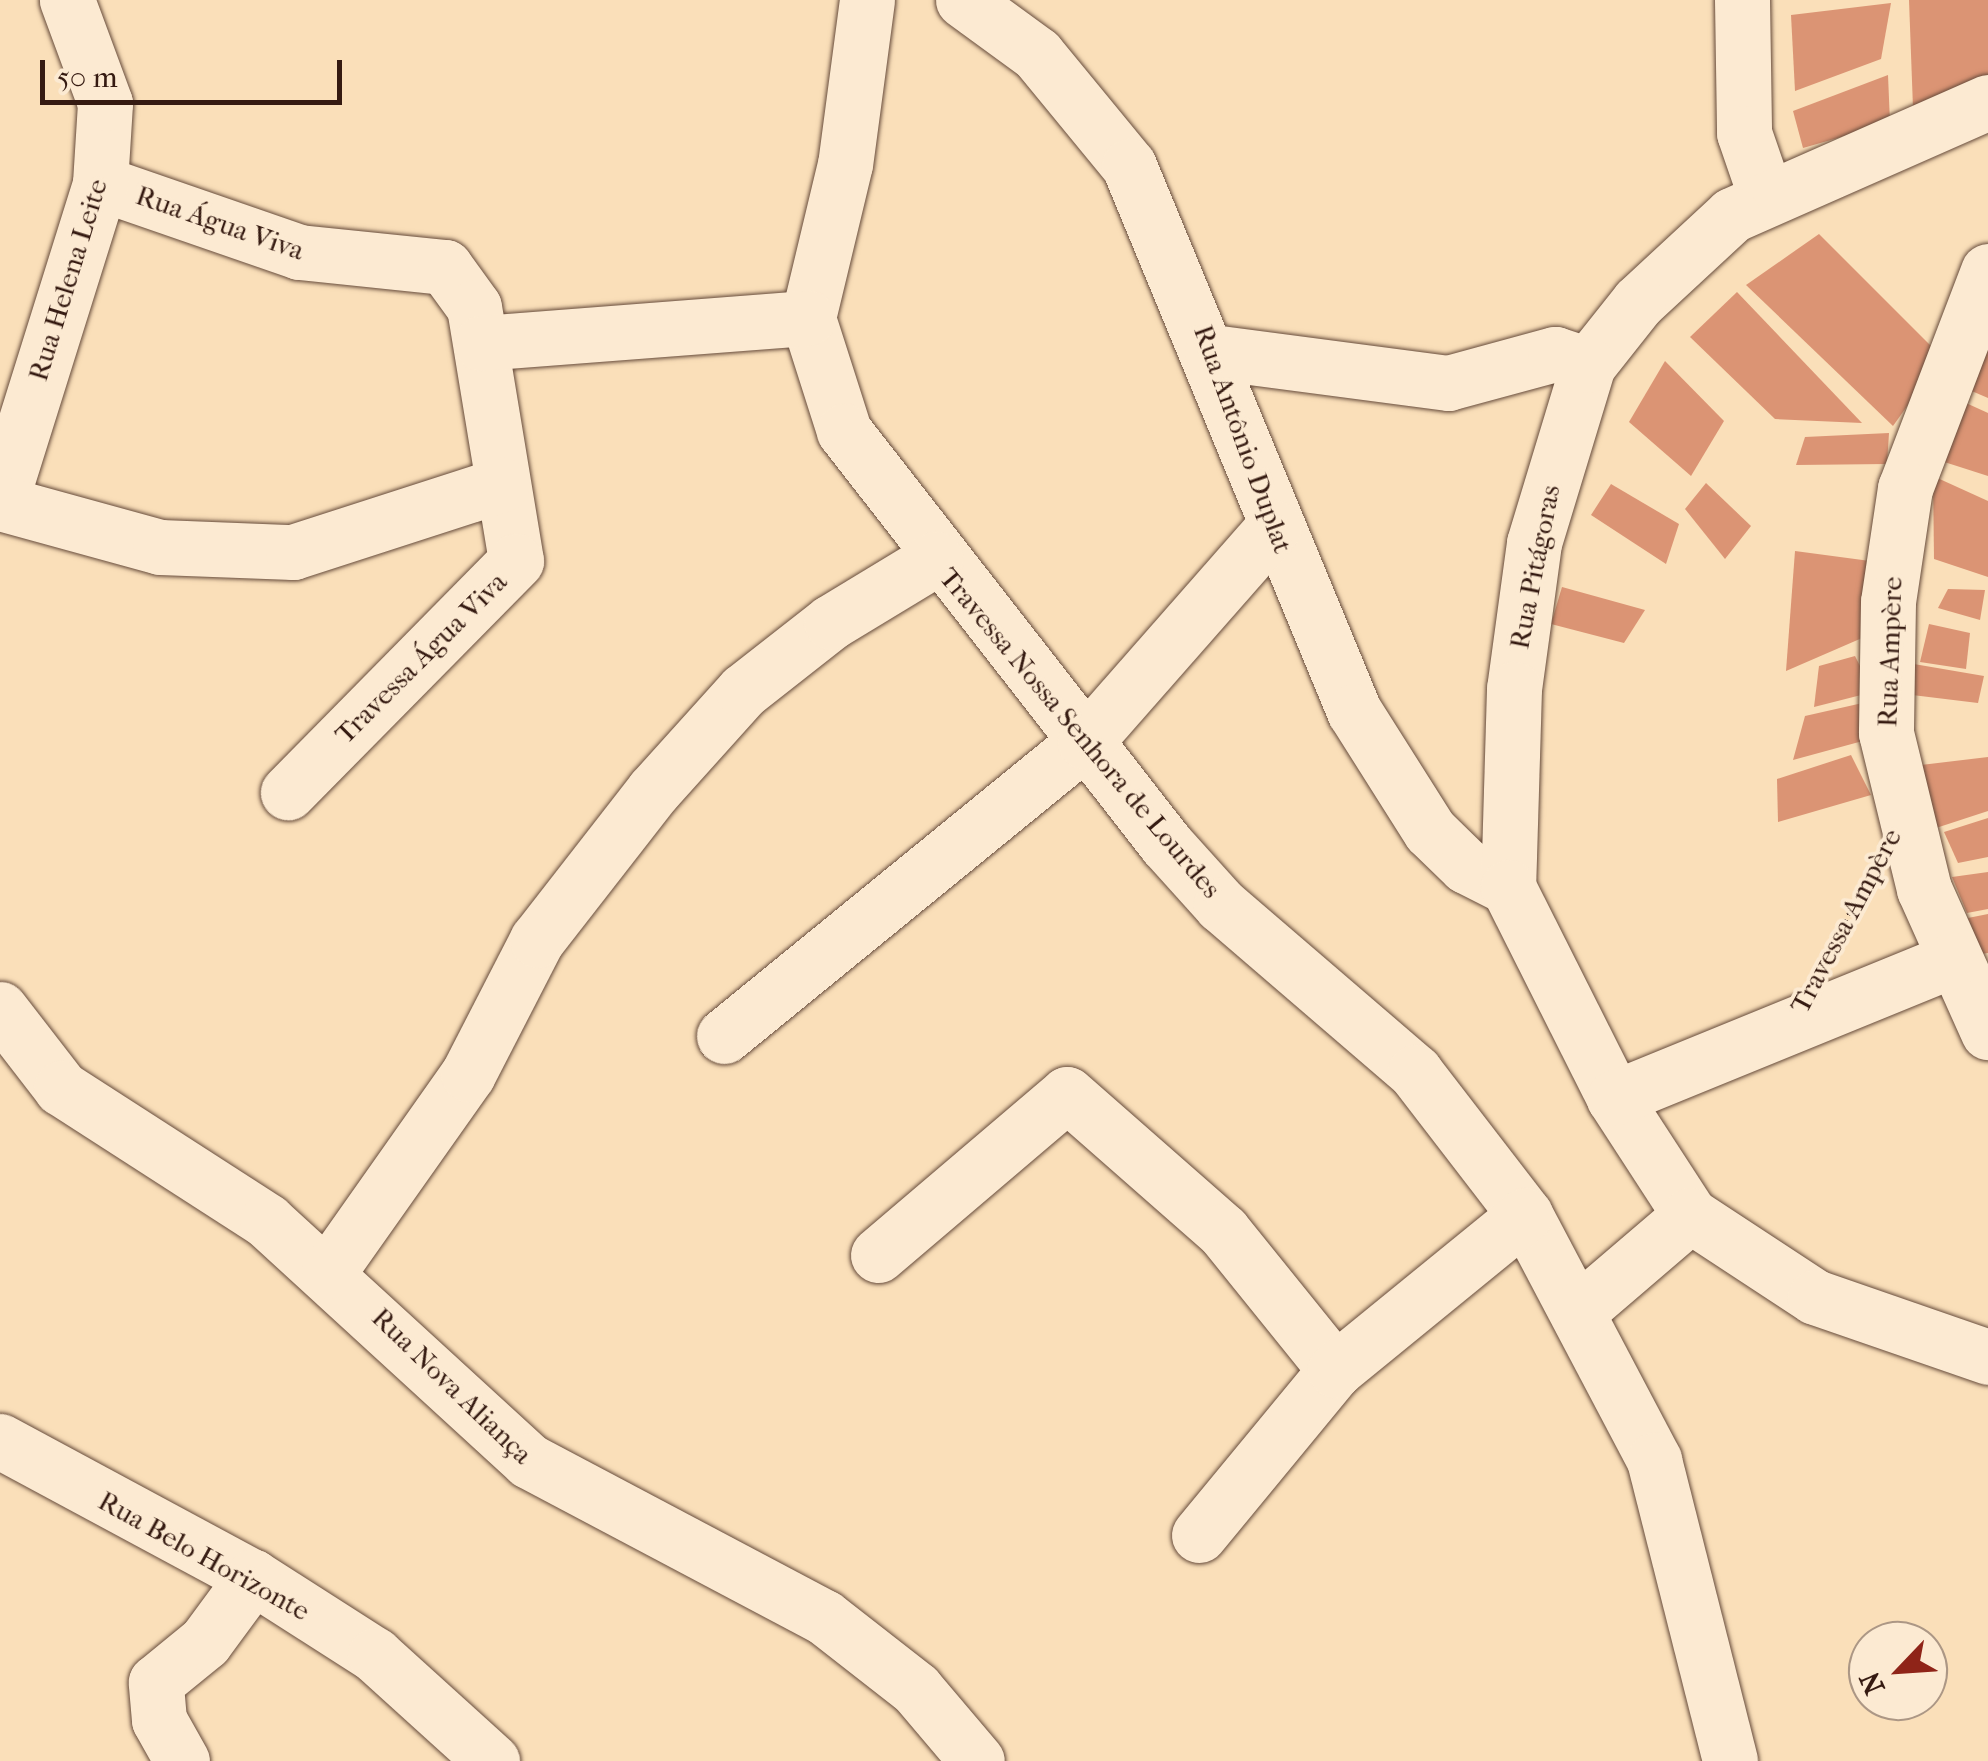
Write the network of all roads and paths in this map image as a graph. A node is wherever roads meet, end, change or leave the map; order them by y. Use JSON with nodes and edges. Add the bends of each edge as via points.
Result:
{"nodes":[{"id":1,"x":67,"y":0,"type":"edge"},
{"id":2,"x":867,"y":0,"type":"edge"},
{"id":3,"x":963,"y":0,"type":"edge"},
{"id":4,"x":1742,"y":0,"type":"edge"},
{"id":5,"x":1988,"y":102,"type":"edge"},
{"id":6,"x":100,"y":184,"type":"junction"},
{"id":7,"x":1764,"y":194,"type":"junction"},
{"id":8,"x":1988,"y":271,"type":"edge"},
{"id":9,"x":458,"y":276,"type":"joint"},
{"id":10,"x":808,"y":318,"type":"junction"},
{"id":11,"x":481,"y":343,"type":"junction"},
{"id":12,"x":1212,"y":352,"type":"junction"},
{"id":13,"x":1588,"y":364,"type":"junction"},
{"id":14,"x":501,"y":485,"type":"junction"},
{"id":15,"x":0,"y":503,"type":"edge"},
{"id":16,"x":1274,"y":527,"type":"junction"},
{"id":17,"x":935,"y":559,"type":"junction"},
{"id":18,"x":1084,"y":742,"type":"junction"},
{"id":19,"x":288,"y":792,"type":"dead end"},
{"id":20,"x":1900,"y":817,"type":"junction"},
{"id":21,"x":1508,"y":888,"type":"junction"},
{"id":22,"x":1953,"y":960,"type":"junction"},
{"id":23,"x":0,"y":1009,"type":"edge"},
{"id":24,"x":1792,"y":1025,"type":"junction"},
{"id":25,"x":1988,"y":1032,"type":"edge"},
{"id":26,"x":724,"y":1036,"type":"dead end"},
{"id":27,"x":1614,"y":1098,"type":"junction"},
{"id":28,"x":1525,"y":1215,"type":"junction"},
{"id":29,"x":1690,"y":1215,"type":"junction"},
{"id":30,"x":878,"y":1255,"type":"dead end"},
{"id":31,"x":329,"y":1272,"type":"junction"},
{"id":32,"x":1576,"y":1312,"type":"junction"},
{"id":33,"x":1988,"y":1356,"type":"edge"},
{"id":34,"x":1335,"y":1370,"type":"junction"},
{"id":35,"x":0,"y":1440,"type":"edge"},
{"id":36,"x":1198,"y":1535,"type":"dead end"},
{"id":37,"x":253,"y":1576,"type":"junction"},
{"id":38,"x":182,"y":1761,"type":"edge"},
{"id":39,"x":492,"y":1761,"type":"edge"},
{"id":40,"x":978,"y":1761,"type":"edge"},
{"id":41,"x":1730,"y":1761,"type":"edge"}],
"edges":[{"from":1,"to":6,"type":"street","name":"Rua Helena Leite","via":[[104,102]]},
{"from":2,"to":10,"type":"street","via":[[844,164]]},
{"from":3,"to":12,"type":"street","name":"Rua Antônio Duplat","via":[[1038,54],[1130,166]]},
{"from":4,"to":7,"type":"street","via":[[1744,133]]},
{"from":5,"to":7,"type":"street","name":"Rua Pitágoras"},
{"from":6,"to":9,"type":"street","name":"Rua Água Viva","via":[[299,252]]},
{"from":6,"to":15,"type":"street","name":"Rua Helena Leite"},
{"from":7,"to":13,"type":"street","name":"Rua Pitágoras","via":[[1676,264]]},
{"from":8,"to":20,"type":"street","name":"Rua Ampère","via":[[1905,488],[1888,602],[1886,733]]},
{"from":9,"to":11,"type":"street","name":"Travessa Água Viva"},
{"from":10,"to":11,"type":"street"},
{"from":10,"to":17,"type":"street","name":"Travessa Nossa Senhora de Lourdes","via":[[844,431]]},
{"from":11,"to":14,"type":"street","name":"Travessa Água Viva"},
{"from":12,"to":13,"type":"street","via":[[1448,383],[1555,354]]},
{"from":12,"to":16,"type":"street","name":"Rua Antônio Duplat"},
{"from":13,"to":21,"type":"street","name":"Rua Pitágoras","via":[[1534,543],[1514,688]]},
{"from":14,"to":15,"type":"street","via":[[293,552],[122,540]]},
{"from":14,"to":19,"type":"street","name":"Travessa Água Viva","via":[[517,546],[509,571]]},
{"from":16,"to":18,"type":"street"},
{"from":16,"to":21,"type":"street","name":"Rua Antônio Duplat","via":[[1322,646],[1388,768],[1448,850]]},
{"from":17,"to":18,"type":"street","name":"Travessa Nossa Senhora de Lourdes"},
{"from":17,"to":31,"type":"street","via":[[831,622],[743,691],[653,792],[537,940],[468,1074]]},
{"from":18,"to":26,"type":"street"},
{"from":18,"to":28,"type":"street","name":"Travessa Nossa Senhora de Lourdes","via":[[1221,905],[1414,1072]]},
{"from":20,"to":22,"type":"street","name":"Rua Ampère"},
{"from":20,"to":24,"type":"path","name":"Travessa Ampère"},
{"from":21,"to":27,"type":"street","name":"Rua Pitágoras"},
{"from":22,"to":24,"type":"street","name":"Travessa Ampère"},
{"from":22,"to":25,"type":"street","name":"Rua Ampère"},
{"from":23,"to":31,"type":"street","name":"Rua Nova Aliança","via":[[90,1112],[267,1221]]},
{"from":24,"to":27,"type":"street","name":"Travessa Ampère"},
{"from":27,"to":29,"type":"street","name":"Rua Pitágoras"},
{"from":28,"to":32,"type":"street","name":"Travessa Nossa Senhora de Lourdes"},
{"from":28,"to":34,"type":"street"},
{"from":29,"to":32,"type":"street"},
{"from":29,"to":33,"type":"street","name":"Rua Pitágoras","via":[[1815,1297]]},
{"from":30,"to":34,"type":"street","via":[[1067,1094],[1223,1232]]},
{"from":31,"to":40,"type":"street","name":"Rua Nova Aliança","via":[[529,1461],[824,1617],[916,1688]]},
{"from":32,"to":41,"type":"street","name":"Travessa Nossa Senhora de Lourdes","via":[[1654,1460]]},
{"from":34,"to":36,"type":"street"},
{"from":35,"to":37,"type":"street","name":"Rua Belo Horizonte"},
{"from":37,"to":38,"type":"street","via":[[205,1642],[156,1682],[159,1720]]},
{"from":37,"to":39,"type":"street","name":"Rua Belo Horizonte","via":[[374,1655]]}]}
